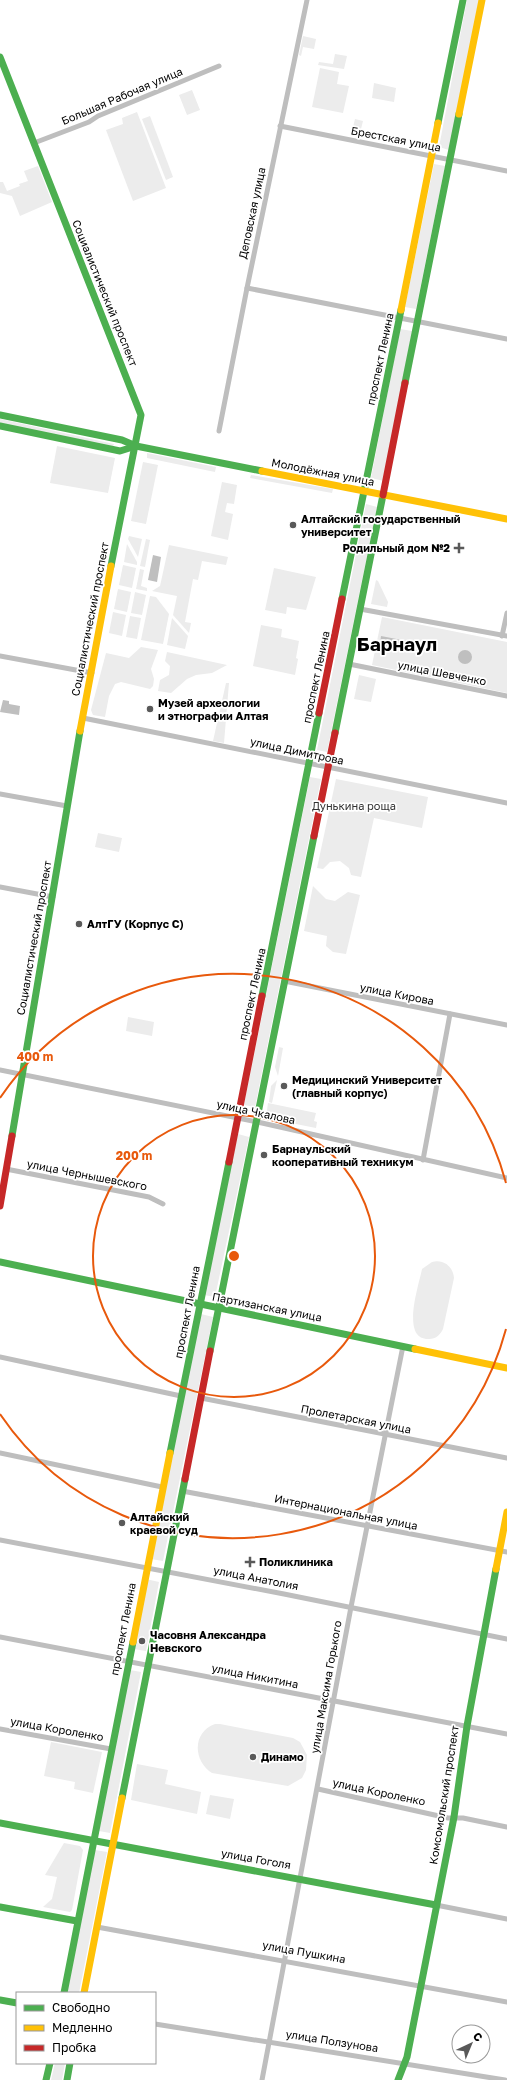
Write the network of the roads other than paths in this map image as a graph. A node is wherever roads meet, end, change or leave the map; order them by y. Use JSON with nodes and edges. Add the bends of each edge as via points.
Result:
{"nodes":[{"id":1,"x":307,"y":0,"type":"edge"},
{"id":2,"x":463,"y":0,"type":"edge"},
{"id":3,"x":482,"y":0,"type":"edge"},
{"id":4,"x":0,"y":57,"type":"edge"},
{"id":5,"x":219,"y":66,"type":"dead end"},
{"id":6,"x":280,"y":126,"type":"junction"},
{"id":7,"x":34,"y":143,"type":"junction"},
{"id":8,"x":432,"y":157,"type":"junction"},
{"id":9,"x":450,"y":160,"type":"junction"},
{"id":10,"x":507,"y":171,"type":"edge"},
{"id":11,"x":246,"y":288,"type":"junction"},
{"id":12,"x":400,"y":317,"type":"junction"},
{"id":13,"x":418,"y":321,"type":"junction"},
{"id":14,"x":507,"y":338,"type":"edge"},
{"id":15,"x":0,"y":415,"type":"edge"},
{"id":16,"x":0,"y":426,"type":"edge"},
{"id":17,"x":219,"y":431,"type":"dead end"},
{"id":18,"x":136,"y":446,"type":"junction"},
{"id":19,"x":364,"y":492,"type":"junction"},
{"id":20,"x":383,"y":495,"type":"junction"},
{"id":21,"x":507,"y":519,"type":"edge"},
{"id":22,"x":360,"y":609,"type":"junction"},
{"id":23,"x":507,"y":613,"type":"edge"},
{"id":24,"x":505,"y":636,"type":"edge"},
{"id":25,"x":0,"y":656,"type":"edge"},
{"id":26,"x":349,"y":664,"type":"junction"},
{"id":27,"x":92,"y":673,"type":"junction"},
{"id":28,"x":507,"y":696,"type":"edge"},
{"id":29,"x":83,"y":718,"type":"junction"},
{"id":30,"x":310,"y":764,"type":"junction"},
{"id":31,"x":328,"y":768,"type":"junction"},
{"id":32,"x":0,"y":794,"type":"edge"},
{"id":33,"x":507,"y":803,"type":"edge"},
{"id":34,"x":67,"y":806,"type":"junction"},
{"id":35,"x":0,"y":887,"type":"edge"},
{"id":36,"x":53,"y":897,"type":"junction"},
{"id":37,"x":284,"y":981,"type":"junction"},
{"id":38,"x":450,"y":1014,"type":"junction"},
{"id":39,"x":507,"y":1025,"type":"edge"},
{"id":40,"x":0,"y":1070,"type":"edge"},
{"id":41,"x":22,"y":1075,"type":"junction"},
{"id":42,"x":238,"y":1118,"type":"junction"},
{"id":43,"x":255,"y":1122,"type":"junction"},
{"id":44,"x":423,"y":1160,"type":"junction"},
{"id":45,"x":6,"y":1169,"type":"junction"},
{"id":46,"x":507,"y":1178,"type":"edge"},
{"id":47,"x":163,"y":1204,"type":"dead end"},
{"id":48,"x":0,"y":1206,"type":"edge"},
{"id":49,"x":0,"y":1262,"type":"edge"},
{"id":50,"x":200,"y":1305,"type":"junction"},
{"id":51,"x":218,"y":1308,"type":"junction"},
{"id":52,"x":403,"y":1346,"type":"junction"},
{"id":53,"x":0,"y":1357,"type":"edge"},
{"id":54,"x":507,"y":1368,"type":"edge"},
{"id":55,"x":181,"y":1396,"type":"junction"},
{"id":56,"x":201,"y":1398,"type":"junction"},
{"id":57,"x":385,"y":1435,"type":"junction"},
{"id":58,"x":0,"y":1453,"type":"edge"},
{"id":59,"x":507,"y":1458,"type":"edge"},
{"id":60,"x":162,"y":1487,"type":"junction"},
{"id":61,"x":182,"y":1491,"type":"junction"},
{"id":62,"x":507,"y":1512,"type":"edge"},
{"id":63,"x":367,"y":1526,"type":"junction"},
{"id":64,"x":0,"y":1540,"type":"edge"},
{"id":65,"x":503,"y":1551,"type":"edge"},
{"id":66,"x":146,"y":1567,"type":"junction"},
{"id":67,"x":170,"y":1572,"type":"junction"},
{"id":68,"x":351,"y":1607,"type":"junction"},
{"id":69,"x":484,"y":1634,"type":"junction"},
{"id":70,"x":0,"y":1637,"type":"edge"},
{"id":71,"x":507,"y":1639,"type":"edge"},
{"id":72,"x":128,"y":1662,"type":"junction"},
{"id":73,"x":148,"y":1666,"type":"junction"},
{"id":74,"x":334,"y":1701,"type":"junction"},
{"id":75,"x":467,"y":1726,"type":"junction"},
{"id":76,"x":0,"y":1729,"type":"edge"},
{"id":77,"x":507,"y":1734,"type":"edge"},
{"id":78,"x":111,"y":1749,"type":"junction"},
{"id":79,"x":318,"y":1789,"type":"junction"},
{"id":80,"x":454,"y":1817,"type":"junction"},
{"id":81,"x":0,"y":1822,"type":"edge"},
{"id":82,"x":507,"y":1827,"type":"edge"},
{"id":83,"x":93,"y":1841,"type":"junction"},
{"id":84,"x":113,"y":1844,"type":"junction"},
{"id":85,"x":300,"y":1878,"type":"junction"},
{"id":86,"x":436,"y":1905,"type":"junction"},
{"id":87,"x":0,"y":1907,"type":"edge"},
{"id":88,"x":507,"y":1919,"type":"edge"},
{"id":89,"x":78,"y":1921,"type":"junction"},
{"id":90,"x":97,"y":1927,"type":"junction"},
{"id":91,"x":285,"y":1960,"type":"junction"},
{"id":92,"x":420,"y":1985,"type":"junction"},
{"id":93,"x":64,"y":1992,"type":"edge"},
{"id":94,"x":84,"y":1992,"type":"edge"},
{"id":95,"x":0,"y":2000,"type":"edge"},
{"id":96,"x":16,"y":2002,"type":"edge"},
{"id":97,"x":507,"y":2002,"type":"edge"},
{"id":98,"x":156,"y":2024,"type":"edge"},
{"id":99,"x":269,"y":2042,"type":"junction"},
{"id":100,"x":50,"y":2064,"type":"edge"},
{"id":101,"x":70,"y":2064,"type":"edge"},
{"id":102,"x":403,"y":2064,"type":"junction"},
{"id":103,"x":46,"y":2080,"type":"edge"},
{"id":104,"x":67,"y":2080,"type":"edge"},
{"id":105,"x":262,"y":2080,"type":"edge"},
{"id":106,"x":398,"y":2080,"type":"edge"},
{"id":107,"x":505,"y":2080,"type":"edge"}],
"edges":[{"from":1,"to":6,"type":"street","name":"Деповская улица"},
{"from":2,"to":8,"type":"main road","name":"проспект Ленина"},
{"from":3,"to":9,"type":"main road"},
{"from":4,"to":7,"type":"main road","name":"Социалистический проспект"},
{"from":5,"to":7,"type":"street","name":"Большая Рабочая улица"},
{"from":6,"to":8,"type":"street","name":"Брестская улица"},
{"from":6,"to":11,"type":"street","name":"Деповская улица"},
{"from":7,"to":18,"type":"main road","name":"Социалистический проспект","via":[[138,407],[140,421]]},
{"from":8,"to":9,"type":"street","name":"Брестская улица"},
{"from":8,"to":12,"type":"main road","name":"проспект Ленина"},
{"from":9,"to":10,"type":"street","name":"Брестская улица"},
{"from":9,"to":13,"type":"main road"},
{"from":11,"to":12,"type":"street"},
{"from":11,"to":17,"type":"street","name":"Деповская улица"},
{"from":12,"to":13,"type":"street"},
{"from":12,"to":19,"type":"main road","name":"проспект Ленина"},
{"from":13,"to":14,"type":"street"},
{"from":13,"to":20,"type":"main road"},
{"from":15,"to":18,"type":"main road","name":"Молодёжная улица","via":[[122,440]]},
{"from":16,"to":18,"type":"main road","name":"Молодёжная улица","via":[[120,450]]},
{"from":18,"to":19,"type":"main road","name":"Молодёжная улица"},
{"from":18,"to":27,"type":"main road","name":"Социалистический проспект"},
{"from":19,"to":20,"type":"main road","name":"Молодёжная улица"},
{"from":19,"to":30,"type":"main road","name":"проспект Ленина"},
{"from":20,"to":21,"type":"main road","name":"Молодёжная улица"},
{"from":20,"to":22,"type":"main road"},
{"from":22,"to":24,"type":"street"},
{"from":22,"to":26,"type":"main road"},
{"from":23,"to":24,"type":"street"},
{"from":25,"to":27,"type":"street"},
{"from":26,"to":28,"type":"street","name":"улица Шевченко"},
{"from":26,"to":31,"type":"main road"},
{"from":27,"to":29,"type":"main road","name":"Социалистический проспект"},
{"from":29,"to":30,"type":"street","name":"улица Димитрова"},
{"from":29,"to":34,"type":"main road","name":"Социалистический проспект"},
{"from":30,"to":31,"type":"street","name":"улица Димитрова"},
{"from":30,"to":42,"type":"main road","name":"проспект Ленина"},
{"from":31,"to":33,"type":"street","name":"улица Димитрова"},
{"from":31,"to":37,"type":"main road"},
{"from":32,"to":34,"type":"street"},
{"from":34,"to":36,"type":"main road","name":"Социалистический проспект"},
{"from":35,"to":36,"type":"street"},
{"from":36,"to":41,"type":"main road","name":"Социалистический проспект"},
{"from":37,"to":38,"type":"street","name":"улица Кирова"},
{"from":37,"to":43,"type":"main road"},
{"from":38,"to":39,"type":"street","name":"улица Кирова"},
{"from":38,"to":44,"type":"street"},
{"from":40,"to":41,"type":"street","name":"улица Чкалова"},
{"from":41,"to":42,"type":"street","name":"улица Чкалова"},
{"from":41,"to":45,"type":"main road","name":"Социалистический проспект"},
{"from":42,"to":43,"type":"street","name":"улица Чкалова"},
{"from":42,"to":50,"type":"main road","name":"проспект Ленина"},
{"from":43,"to":44,"type":"street","name":"улица Чкалова"},
{"from":43,"to":51,"type":"main road"},
{"from":44,"to":46,"type":"street","name":"улица Чкалова"},
{"from":45,"to":47,"type":"street","name":"улица Чернышевского","via":[[149,1197]]},
{"from":45,"to":48,"type":"main road","name":"Социалистический проспект"},
{"from":49,"to":50,"type":"main road","name":"Партизанская улица"},
{"from":50,"to":51,"type":"main road","name":"Партизанская улица"},
{"from":50,"to":55,"type":"main road","name":"проспект Ленина"},
{"from":51,"to":52,"type":"main road","name":"Партизанская улица"},
{"from":51,"to":56,"type":"main road"},
{"from":52,"to":54,"type":"main road","name":"Партизанская улица"},
{"from":52,"to":57,"type":"street","name":"улица Максима Горького"},
{"from":53,"to":55,"type":"street"},
{"from":55,"to":60,"type":"main road","name":"проспект Ленина"},
{"from":56,"to":57,"type":"street","name":"Пролетарская улица"},
{"from":56,"to":61,"type":"main road"},
{"from":57,"to":59,"type":"street","name":"Пролетарская улица"},
{"from":57,"to":63,"type":"street","name":"улица Максима Горького"},
{"from":58,"to":60,"type":"street"},
{"from":60,"to":66,"type":"main road","name":"проспект Ленина"},
{"from":61,"to":63,"type":"street","name":"Интернациональная улица"},
{"from":61,"to":67,"type":"main road"},
{"from":62,"to":65,"type":"main road","name":"Комсомольский проспект"},
{"from":63,"to":65,"type":"street","name":"Интернациональная улица"},
{"from":63,"to":68,"type":"street","name":"улица Максима Горького"},
{"from":64,"to":66,"type":"street","name":"улица Анатолия"},
{"from":65,"to":69,"type":"main road","name":"Комсомольский проспект"},
{"from":66,"to":67,"type":"street","name":"улица Анатолия"},
{"from":66,"to":72,"type":"main road","name":"проспект Ленина"},
{"from":67,"to":68,"type":"street","name":"улица Анатолия"},
{"from":67,"to":73,"type":"main road"},
{"from":68,"to":69,"type":"street","name":"улица Анатолия"},
{"from":68,"to":74,"type":"street","name":"улица Максима Горького"},
{"from":69,"to":71,"type":"street","name":"улица Анатолия"},
{"from":69,"to":75,"type":"main road","name":"Комсомольский проспект"},
{"from":70,"to":72,"type":"street","name":"улица Никитина"},
{"from":72,"to":73,"type":"street","name":"улица Никитина"},
{"from":72,"to":78,"type":"main road","name":"проспект Ленина"},
{"from":73,"to":74,"type":"street","name":"улица Никитина"},
{"from":73,"to":84,"type":"main road"},
{"from":74,"to":75,"type":"street","name":"улица Никитина"},
{"from":74,"to":79,"type":"street","name":"улица Максима Горького"},
{"from":75,"to":77,"type":"street","name":"улица Никитина"},
{"from":75,"to":80,"type":"main road","name":"Комсомольский проспект"},
{"from":76,"to":78,"type":"street","name":"улица Короленко"},
{"from":78,"to":83,"type":"main road","name":"проспект Ленина"},
{"from":79,"to":80,"type":"street","name":"улица Короленко","via":[[448,1818]]},
{"from":79,"to":85,"type":"street","name":"улица Максима Горького"},
{"from":80,"to":82,"type":"street","name":"улица Короленко"},
{"from":80,"to":86,"type":"main road","name":"Комсомольский проспект"},
{"from":81,"to":83,"type":"main road","name":"улица Гоголя"},
{"from":83,"to":84,"type":"main road","name":"улица Гоголя"},
{"from":83,"to":89,"type":"main road","name":"проспект Ленина"},
{"from":84,"to":85,"type":"main road","name":"улица Гоголя"},
{"from":84,"to":90,"type":"main road"},
{"from":85,"to":86,"type":"main road","name":"улица Гоголя"},
{"from":85,"to":91,"type":"street","name":"улица Максима Горького"},
{"from":86,"to":88,"type":"street","name":"улица Гоголя"},
{"from":86,"to":92,"type":"main road","name":"Комсомольский проспект"},
{"from":87,"to":89,"type":"main road"},
{"from":89,"to":93,"type":"main road","name":"проспект Ленина"},
{"from":90,"to":91,"type":"street","name":"улица Пушкина"},
{"from":90,"to":94,"type":"main road"},
{"from":91,"to":92,"type":"street","name":"улица Пушкина"},
{"from":91,"to":99,"type":"street","name":"улица Максима Горького"},
{"from":92,"to":97,"type":"street","name":"улица Пушкина"},
{"from":92,"to":102,"type":"main road","name":"Комсомольский проспект","via":[[407,2057]]},
{"from":95,"to":96,"type":"main road"},
{"from":98,"to":99,"type":"street","name":"улица Ползунова"},
{"from":99,"to":102,"type":"street","name":"улица Ползунова"},
{"from":99,"to":105,"type":"street","name":"улица Максима Горького"},
{"from":100,"to":103,"type":"main road"},
{"from":101,"to":104,"type":"main road"},
{"from":102,"to":106,"type":"main road","name":"Комсомольский проспект"},
{"from":102,"to":107,"type":"street","name":"улица Ползунова"}]}
